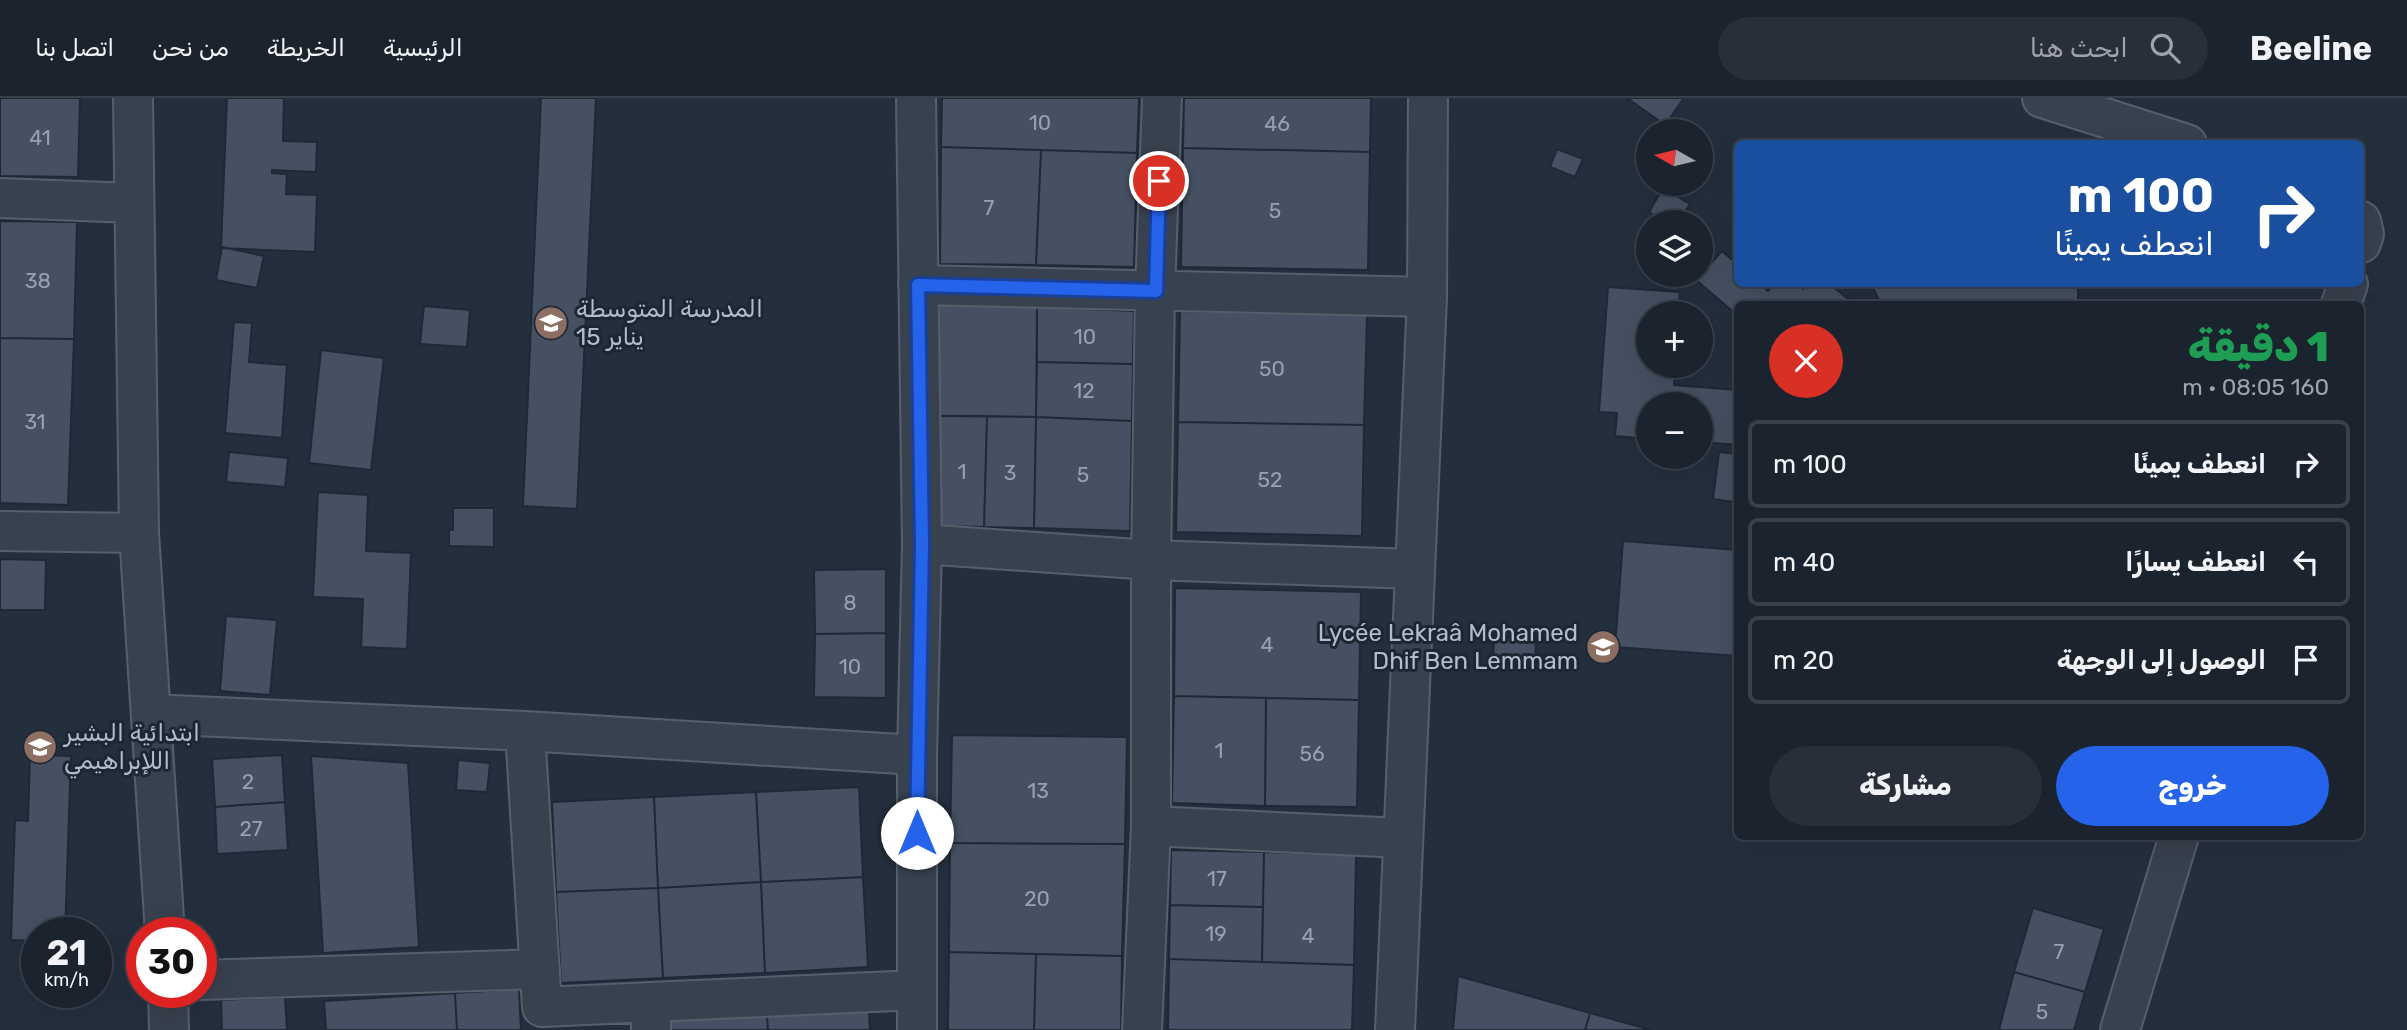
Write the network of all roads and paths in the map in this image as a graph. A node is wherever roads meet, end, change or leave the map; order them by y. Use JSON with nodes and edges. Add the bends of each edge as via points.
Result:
{"nodes":[{"id":1,"x":133,"y":98,"type":"edge"},
{"id":2,"x":916,"y":98,"type":"edge"},
{"id":3,"x":1162,"y":98,"type":"edge"},
{"id":4,"x":1428,"y":98,"type":"edge"},
{"id":5,"x":2042,"y":98,"type":"edge"},
{"id":6,"x":2174,"y":140,"type":"edge"},
{"id":7,"x":0,"y":198,"type":"edge"},
{"id":8,"x":134,"y":203,"type":"junction"},
{"id":9,"x":918,"y":285,"type":"junction"},
{"id":10,"x":1156,"y":291,"type":"junction"},
{"id":11,"x":1427,"y":297,"type":"junction"},
{"id":12,"x":0,"y":531,"type":"edge"},
{"id":13,"x":139,"y":533,"type":"junction"},
{"id":14,"x":922,"y":544,"type":"junction"},
{"id":15,"x":1151,"y":560,"type":"junction"},
{"id":16,"x":1414,"y":569,"type":"junction"},
{"id":17,"x":151,"y":714,"type":"junction"},
{"id":18,"x":524,"y":731,"type":"junction"},
{"id":19,"x":917,"y":755,"type":"junction"},
{"id":20,"x":1151,"y":826,"type":"junction"},
{"id":21,"x":1403,"y":838,"type":"junction"},
{"id":22,"x":2178,"y":840,"type":"edge"},
{"id":23,"x":164,"y":917,"type":"edge"},
{"id":24,"x":540,"y":970,"type":"junction"},
{"id":25,"x":217,"y":980,"type":"edge"},
{"id":26,"x":916,"y":990,"type":"junction"},
{"id":27,"x":168,"y":1008,"type":"edge"},
{"id":28,"x":651,"y":1016,"type":"edge"},
{"id":29,"x":169,"y":1030,"type":"edge"},
{"id":30,"x":917,"y":1030,"type":"edge"},
{"id":31,"x":1142,"y":1030,"type":"edge"},
{"id":32,"x":1395,"y":1030,"type":"edge"},
{"id":33,"x":2120,"y":1030,"type":"edge"}],
"edges":[{"from":1,"to":8,"type":"street"},
{"from":2,"to":9,"type":"street"},
{"from":3,"to":10,"type":"street"},
{"from":4,"to":11,"type":"street"},
{"from":5,"to":6,"type":"street"},
{"from":7,"to":8,"type":"street"},
{"from":8,"to":13,"type":"street"},
{"from":9,"to":10,"type":"street"},
{"from":9,"to":14,"type":"street"},
{"from":10,"to":11,"type":"street"},
{"from":10,"to":15,"type":"street"},
{"from":11,"to":16,"type":"street"},
{"from":12,"to":13,"type":"street"},
{"from":13,"to":17,"type":"street"},
{"from":14,"to":15,"type":"street"},
{"from":14,"to":19,"type":"street"},
{"from":15,"to":16,"type":"street"},
{"from":15,"to":20,"type":"street"},
{"from":16,"to":21,"type":"street"},
{"from":17,"to":18,"type":"street"},
{"from":17,"to":23,"type":"street"},
{"from":18,"to":19,"type":"street"},
{"from":18,"to":24,"type":"street"},
{"from":19,"to":26,"type":"street"},
{"from":20,"to":21,"type":"street"},
{"from":20,"to":31,"type":"street"},
{"from":21,"to":32,"type":"street"},
{"from":22,"to":33,"type":"street"},
{"from":24,"to":25,"type":"street"},
{"from":24,"to":28,"type":"street","via":[[542,1007]]},
{"from":26,"to":28,"type":"street"},
{"from":26,"to":30,"type":"street"},
{"from":27,"to":29,"type":"street"}]}
